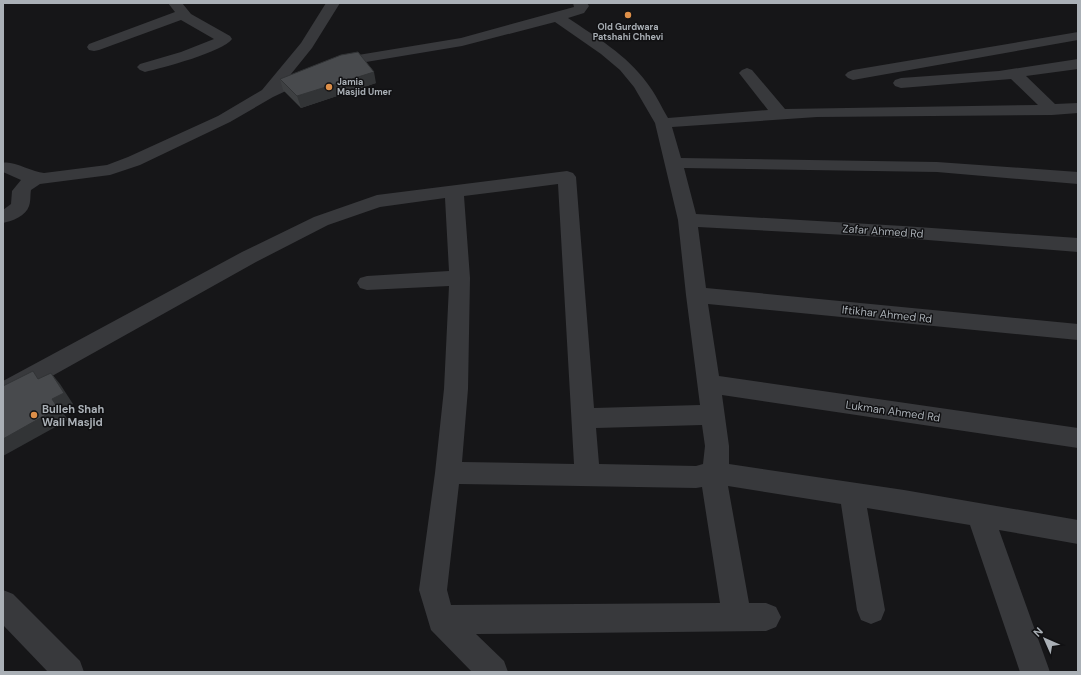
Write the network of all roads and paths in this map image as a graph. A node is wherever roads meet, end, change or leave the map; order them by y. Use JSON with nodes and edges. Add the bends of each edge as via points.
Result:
{"nodes":[{"id":1,"x":333,"y":3,"type":"edge"},
{"id":2,"x":580,"y":3,"type":"edge"},
{"id":3,"x":179,"y":9,"type":"edge"},
{"id":4,"x":557,"y":17,"type":"junction"},
{"id":5,"x":1078,"y":36,"type":"edge"},
{"id":6,"x":94,"y":47,"type":"dead end"},
{"id":7,"x":1078,"y":64,"type":"edge"},
{"id":8,"x":145,"y":67,"type":"dead end"},
{"id":9,"x":747,"y":73,"type":"dead end"},
{"id":10,"x":1015,"y":74,"type":"junction"},
{"id":11,"x":853,"y":75,"type":"dead end"},
{"id":12,"x":900,"y":83,"type":"dead end"},
{"id":13,"x":267,"y":94,"type":"junction"},
{"id":14,"x":1078,"y":108,"type":"edge"},
{"id":15,"x":1052,"y":110,"type":"junction"},
{"id":16,"x":781,"y":114,"type":"junction"},
{"id":17,"x":663,"y":123,"type":"junction"},
{"id":18,"x":673,"y":163,"type":"junction"},
{"id":19,"x":7,"y":167,"type":"dead end"},
{"id":20,"x":38,"y":178,"type":"junction"},
{"id":21,"x":1078,"y":178,"type":"edge"},
{"id":22,"x":454,"y":191,"type":"junction"},
{"id":23,"x":3,"y":217,"type":"edge"},
{"id":24,"x":688,"y":220,"type":"junction"},
{"id":25,"x":1078,"y":245,"type":"edge"},
{"id":26,"x":460,"y":278,"type":"junction"},
{"id":27,"x":367,"y":283,"type":"dead end"},
{"id":28,"x":696,"y":295,"type":"junction"},
{"id":29,"x":1078,"y":332,"type":"edge"},
{"id":30,"x":709,"y":384,"type":"junction"},
{"id":31,"x":3,"y":392,"type":"edge"},
{"id":32,"x":713,"y":415,"type":"junction"},
{"id":33,"x":583,"y":418,"type":"junction"},
{"id":34,"x":1078,"y":438,"type":"edge"},
{"id":35,"x":448,"y":473,"type":"junction"},
{"id":36,"x":712,"y":473,"type":"junction"},
{"id":37,"x":587,"y":475,"type":"junction"},
{"id":38,"x":852,"y":494,"type":"junction"},
{"id":39,"x":980,"y":515,"type":"junction"},
{"id":40,"x":1078,"y":532,"type":"edge"},
{"id":41,"x":3,"y":604,"type":"edge"},
{"id":42,"x":871,"y":610,"type":"dead end"},
{"id":43,"x":737,"y":617,"type":"junction"},
{"id":44,"x":766,"y":617,"type":"dead end"},
{"id":45,"x":440,"y":620,"type":"junction"},
{"id":46,"x":69,"y":672,"type":"edge"},
{"id":47,"x":493,"y":672,"type":"edge"},
{"id":48,"x":1035,"y":672,"type":"edge"}],
"edges":[{"from":1,"to":13,"type":"street","via":[[307,45]]},
{"from":2,"to":4,"type":"street","via":[[582,6],[579,10]]},
{"from":3,"to":6,"type":"street"},
{"from":3,"to":8,"type":"street","via":[[186,17],[225,39],[172,61]]},
{"from":4,"to":13,"type":"street","via":[[462,42],[351,60],[313,73]]},
{"from":4,"to":17,"type":"street","via":[[625,67],[642,85]]},
{"from":5,"to":11,"type":"street"},
{"from":7,"to":10,"type":"street"},
{"from":9,"to":16,"type":"street"},
{"from":10,"to":12,"type":"street"},
{"from":10,"to":15,"type":"street"},
{"from":13,"to":20,"type":"street","via":[[224,119],[110,170]]},
{"from":14,"to":15,"type":"street"},
{"from":15,"to":16,"type":"street"},
{"from":16,"to":17,"type":"street"},
{"from":17,"to":18,"type":"street"},
{"from":18,"to":21,"type":"street","via":[[937,167]]},
{"from":18,"to":24,"type":"street"},
{"from":19,"to":20,"type":"street"},
{"from":20,"to":23,"type":"street","via":[[23,186],[20,206]]},
{"from":22,"to":26,"type":"street"},
{"from":22,"to":31,"type":"street","via":[[377,201],[321,221],[249,257]]},
{"from":22,"to":33,"type":"street","via":[[567,177]]},
{"from":24,"to":25,"type":"street","name":"Zafar Ahmed Rd"},
{"from":24,"to":28,"type":"street"},
{"from":26,"to":27,"type":"street"},
{"from":26,"to":35,"type":"street","via":[[456,389]]},
{"from":28,"to":29,"type":"street","name":"Iftikhar Ahmed Rd"},
{"from":28,"to":30,"type":"street"},
{"from":30,"to":32,"type":"street"},
{"from":30,"to":34,"type":"street","name":"Lukman Ahmed Rd"},
{"from":32,"to":33,"type":"street"},
{"from":32,"to":36,"type":"street","via":[[717,446],[716,464]]},
{"from":33,"to":37,"type":"street"},
{"from":35,"to":37,"type":"street"},
{"from":35,"to":45,"type":"street","via":[[433,590]]},
{"from":36,"to":37,"type":"street","via":[[696,477]]},
{"from":36,"to":38,"type":"street"},
{"from":36,"to":43,"type":"street"},
{"from":38,"to":39,"type":"street"},
{"from":38,"to":42,"type":"street"},
{"from":39,"to":40,"type":"street"},
{"from":39,"to":48,"type":"street"},
{"from":41,"to":46,"type":"street"},
{"from":43,"to":44,"type":"street"},
{"from":43,"to":45,"type":"street"},
{"from":45,"to":47,"type":"street"}]}
